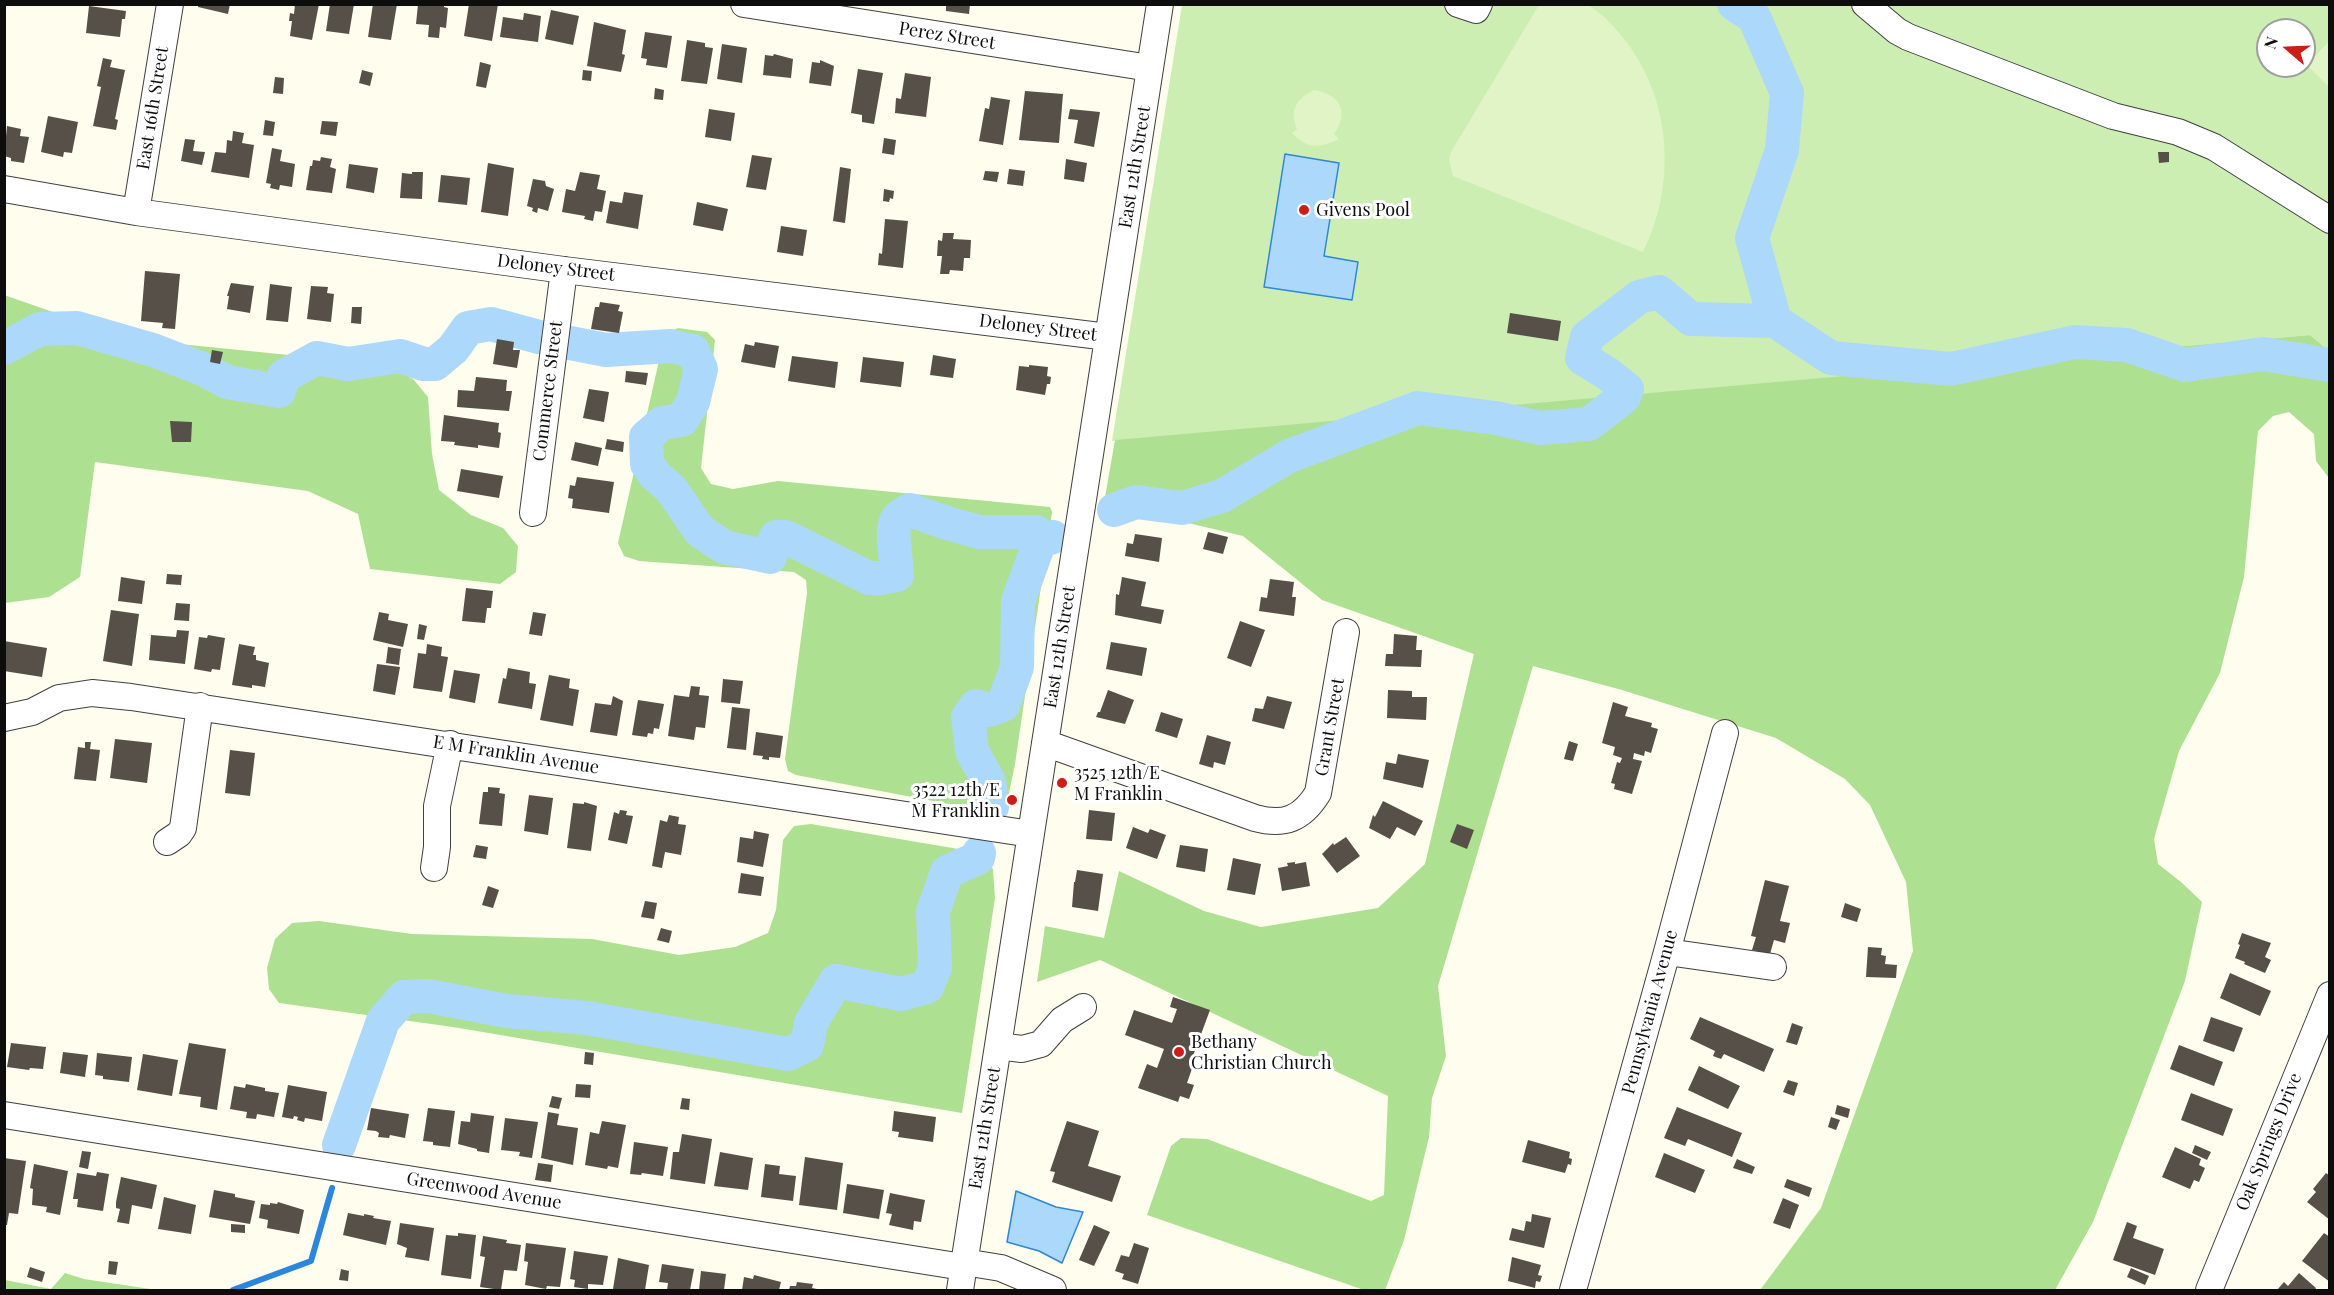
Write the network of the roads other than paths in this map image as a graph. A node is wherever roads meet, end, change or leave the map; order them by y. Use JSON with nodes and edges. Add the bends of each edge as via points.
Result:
{"nodes":[{"id":1,"x":170,"y":4,"type":"edge"},
{"id":2,"x":744,"y":4,"type":"edge"},
{"id":3,"x":1160,"y":4,"type":"edge"},
{"id":4,"x":1458,"y":4,"type":"edge"},
{"id":5,"x":1479,"y":4,"type":"edge"},
{"id":6,"x":1865,"y":4,"type":"edge"},
{"id":7,"x":1150,"y":68,"type":"junction"},
{"id":8,"x":4,"y":189,"type":"edge"},
{"id":9,"x":136,"y":212,"type":"junction"},
{"id":10,"x":2330,"y":220,"type":"edge"},
{"id":11,"x":564,"y":270,"type":"junction"},
{"id":12,"x":1108,"y":337,"type":"junction"},
{"id":13,"x":532,"y":513,"type":"dead end"},
{"id":14,"x":1346,"y":632,"type":"dead end"},
{"id":15,"x":200,"y":706,"type":"junction"},
{"id":16,"x":4,"y":718,"type":"edge"},
{"id":17,"x":1725,"y":733,"type":"dead end"},
{"id":18,"x":1045,"y":743,"type":"junction"},
{"id":19,"x":450,"y":744,"type":"junction"},
{"id":20,"x":1031,"y":834,"type":"junction"},
{"id":21,"x":167,"y":842,"type":"dead end"},
{"id":22,"x":434,"y":868,"type":"dead end"},
{"id":23,"x":1667,"y":952,"type":"junction"},
{"id":24,"x":1773,"y":967,"type":"dead end"},
{"id":25,"x":2330,"y":994,"type":"edge"},
{"id":26,"x":1083,"y":1007,"type":"dead end"},
{"id":27,"x":998,"y":1046,"type":"junction"},
{"id":28,"x":4,"y":1115,"type":"edge"},
{"id":29,"x":962,"y":1273,"type":"edge"},
{"id":30,"x":1053,"y":1290,"type":"edge"},
{"id":31,"x":1573,"y":1290,"type":"edge"},
{"id":32,"x":2209,"y":1290,"type":"edge"}],
"edges":[{"from":1,"to":9,"type":"street","name":"East 16th Street"},
{"from":2,"to":7,"type":"street","name":"Perez Street"},
{"from":3,"to":7,"type":"street","name":"East 12th Street"},
{"from":4,"to":5,"type":"street","via":[[1476,10]]},
{"from":6,"to":10,"type":"street","via":[[1908,37],[2113,116],[2169,129],[2214,147]]},
{"from":7,"to":12,"type":"street","name":"East 12th Street"},
{"from":8,"to":9,"type":"street","name":"Deloney Street"},
{"from":9,"to":11,"type":"street","name":"Deloney Street"},
{"from":11,"to":12,"type":"street","name":"Deloney Street"},
{"from":11,"to":13,"type":"street","name":"Commerce Street"},
{"from":12,"to":18,"type":"street","name":"East 12th Street"},
{"from":14,"to":18,"type":"street","name":"Grant Street","via":[[1318,793],[1299,815],[1278,822],[1255,818]]},
{"from":15,"to":16,"type":"street","name":"E M Franklin Avenue","via":[[92,693],[59,698],[32,712]]},
{"from":15,"to":19,"type":"street","name":"E M Franklin Avenue"},
{"from":15,"to":21,"type":"street","via":[[183,828]]},
{"from":17,"to":23,"type":"street","name":"Pennsylvania Avenue"},
{"from":18,"to":20,"type":"street","name":"East 12th Street"},
{"from":19,"to":20,"type":"street","name":"E M Franklin Avenue"},
{"from":19,"to":22,"type":"street","via":[[437,806]]},
{"from":20,"to":27,"type":"street","name":"East 12th Street"},
{"from":23,"to":24,"type":"street"},
{"from":23,"to":31,"type":"street","name":"Pennsylvania Avenue"},
{"from":25,"to":32,"type":"street","name":"Oak Springs Drive"},
{"from":26,"to":27,"type":"street","via":[[1062,1020],[1041,1044],[1022,1049]]},
{"from":27,"to":29,"type":"street","name":"East 12th Street"},
{"from":28,"to":29,"type":"street","name":"Greenwood Avenue"},
{"from":29,"to":30,"type":"street","name":"Greenwood Avenue","via":[[1001,1268]]}]}
